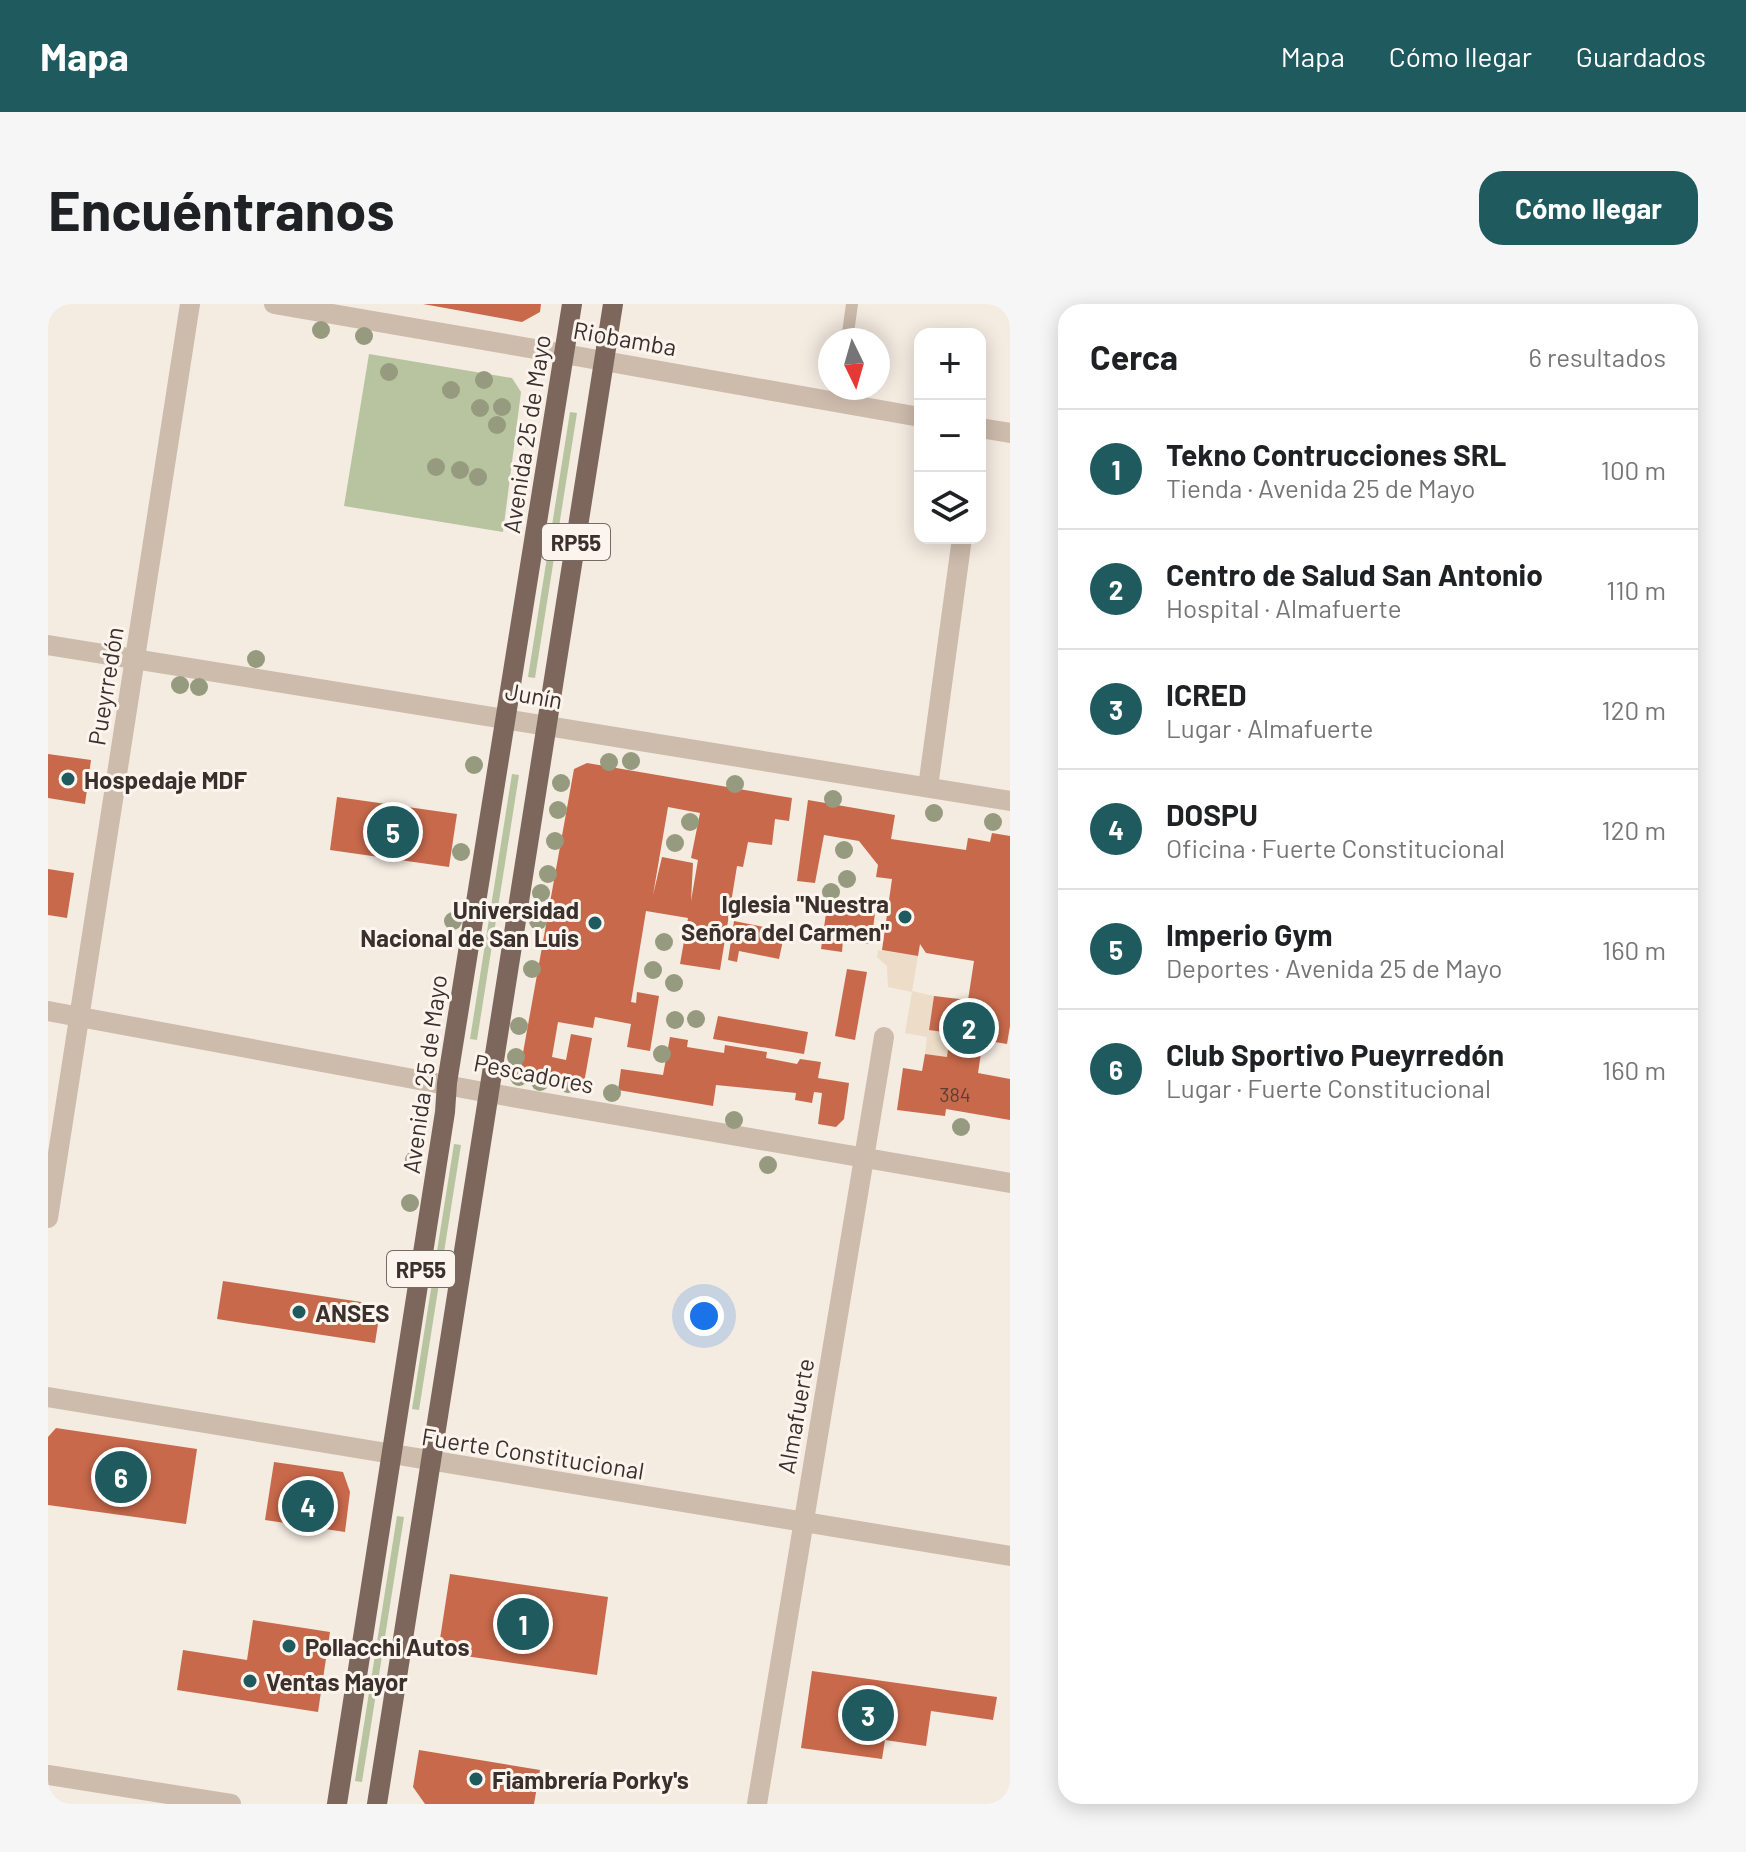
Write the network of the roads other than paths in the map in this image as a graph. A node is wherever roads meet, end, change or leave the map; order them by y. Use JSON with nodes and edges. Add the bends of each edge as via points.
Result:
{"nodes":[{"id":1,"x":190,"y":304,"type":"edge"},
{"id":2,"x":274,"y":304,"type":"edge"},
{"id":3,"x":572,"y":304,"type":"edge"},
{"id":4,"x":613,"y":304,"type":"edge"},
{"id":5,"x":852,"y":304,"type":"edge"},
{"id":6,"x":849,"y":328,"type":"edge"},
{"id":7,"x":564,"y":354,"type":"junction"},
{"id":8,"x":604,"y":361,"type":"junction"},
{"id":9,"x":818,"y":392,"type":"edge"},
{"id":10,"x":857,"y":400,"type":"edge"},
{"id":11,"x":914,"y":415,"type":"edge"},
{"id":12,"x":986,"y":429,"type":"edge"},
{"id":13,"x":1010,"y":433,"type":"edge"},
{"id":14,"x":961,"y":544,"type":"edge"},
{"id":15,"x":48,"y":645,"type":"edge"},
{"id":16,"x":135,"y":659,"type":"junction"},
{"id":17,"x":508,"y":717,"type":"junction"},
{"id":18,"x":547,"y":724,"type":"junction"},
{"id":19,"x":928,"y":787,"type":"junction"},
{"id":20,"x":1010,"y":801,"type":"edge"},
{"id":21,"x":48,"y":1011,"type":"edge"},
{"id":22,"x":80,"y":1017,"type":"junction"},
{"id":23,"x":884,"y":1037,"type":"dead end"},
{"id":24,"x":447,"y":1083,"type":"junction"},
{"id":25,"x":489,"y":1093,"type":"junction"},
{"id":26,"x":865,"y":1158,"type":"junction"},
{"id":27,"x":1010,"y":1183,"type":"edge"},
{"id":28,"x":48,"y":1218,"type":"edge"},
{"id":29,"x":48,"y":1397,"type":"edge"},
{"id":30,"x":392,"y":1456,"type":"junction"},
{"id":31,"x":430,"y":1462,"type":"junction"},
{"id":32,"x":803,"y":1524,"type":"junction"},
{"id":33,"x":1010,"y":1556,"type":"edge"},
{"id":34,"x":48,"y":1775,"type":"edge"},
{"id":35,"x":231,"y":1804,"type":"edge"},
{"id":36,"x":337,"y":1804,"type":"edge"},
{"id":37,"x":377,"y":1804,"type":"edge"},
{"id":38,"x":757,"y":1804,"type":"edge"}],
"edges":[{"from":1,"to":16,"type":"street","name":"Pueyrredón"},
{"from":2,"to":7,"type":"street","name":"Riobamba"},
{"from":3,"to":7,"type":"main road","name":"Avenida 25 de Mayo","number":"RP55"},
{"from":4,"to":8,"type":"main road","number":"RP55"},
{"from":5,"to":6,"type":"lane"},
{"from":7,"to":8,"type":"street","name":"Riobamba"},
{"from":7,"to":17,"type":"main road","name":"Avenida 25 de Mayo","number":"RP55"},
{"from":8,"to":9,"type":"street","name":"Riobamba"},
{"from":8,"to":18,"type":"main road","number":"RP55"},
{"from":10,"to":11,"type":"street","name":"Riobamba"},
{"from":12,"to":13,"type":"street"},
{"from":14,"to":19,"type":"street"},
{"from":15,"to":16,"type":"street","name":"Junín"},
{"from":16,"to":17,"type":"street","name":"Junín"},
{"from":16,"to":22,"type":"street","name":"Pueyrredón"},
{"from":17,"to":18,"type":"street","name":"Junín"},
{"from":17,"to":24,"type":"main road","name":"Avenida 25 de Mayo","number":"RP55"},
{"from":18,"to":19,"type":"street","name":"Junín"},
{"from":18,"to":25,"type":"main road","number":"RP55"},
{"from":19,"to":20,"type":"street","name":"Junín"},
{"from":21,"to":22,"type":"street","name":"Pescadores"},
{"from":22,"to":24,"type":"street","name":"Pescadores"},
{"from":22,"to":28,"type":"street","name":"Pueyrredón"},
{"from":23,"to":26,"type":"street","name":"Almafuerte"},
{"from":24,"to":25,"type":"street","name":"Pescadores"},
{"from":24,"to":30,"type":"main road","name":"Avenida 25 de Mayo","number":"RP55"},
{"from":25,"to":26,"type":"street","name":"Pescadores"},
{"from":25,"to":31,"type":"main road","number":"RP55"},
{"from":26,"to":27,"type":"street","name":"Pescadores"},
{"from":26,"to":32,"type":"street","name":"Almafuerte"},
{"from":29,"to":30,"type":"street","name":"Fuerte Constitucional"},
{"from":30,"to":31,"type":"street","name":"Fuerte Constitucional"},
{"from":30,"to":36,"type":"main road","name":"Avenida 25 de Mayo","number":"RP55"},
{"from":31,"to":32,"type":"street","name":"Fuerte Constitucional"},
{"from":31,"to":37,"type":"main road","number":"RP55"},
{"from":32,"to":33,"type":"street","name":"Fuerte Constitucional"},
{"from":32,"to":38,"type":"street","name":"Almafuerte"},
{"from":34,"to":35,"type":"street"}]}
